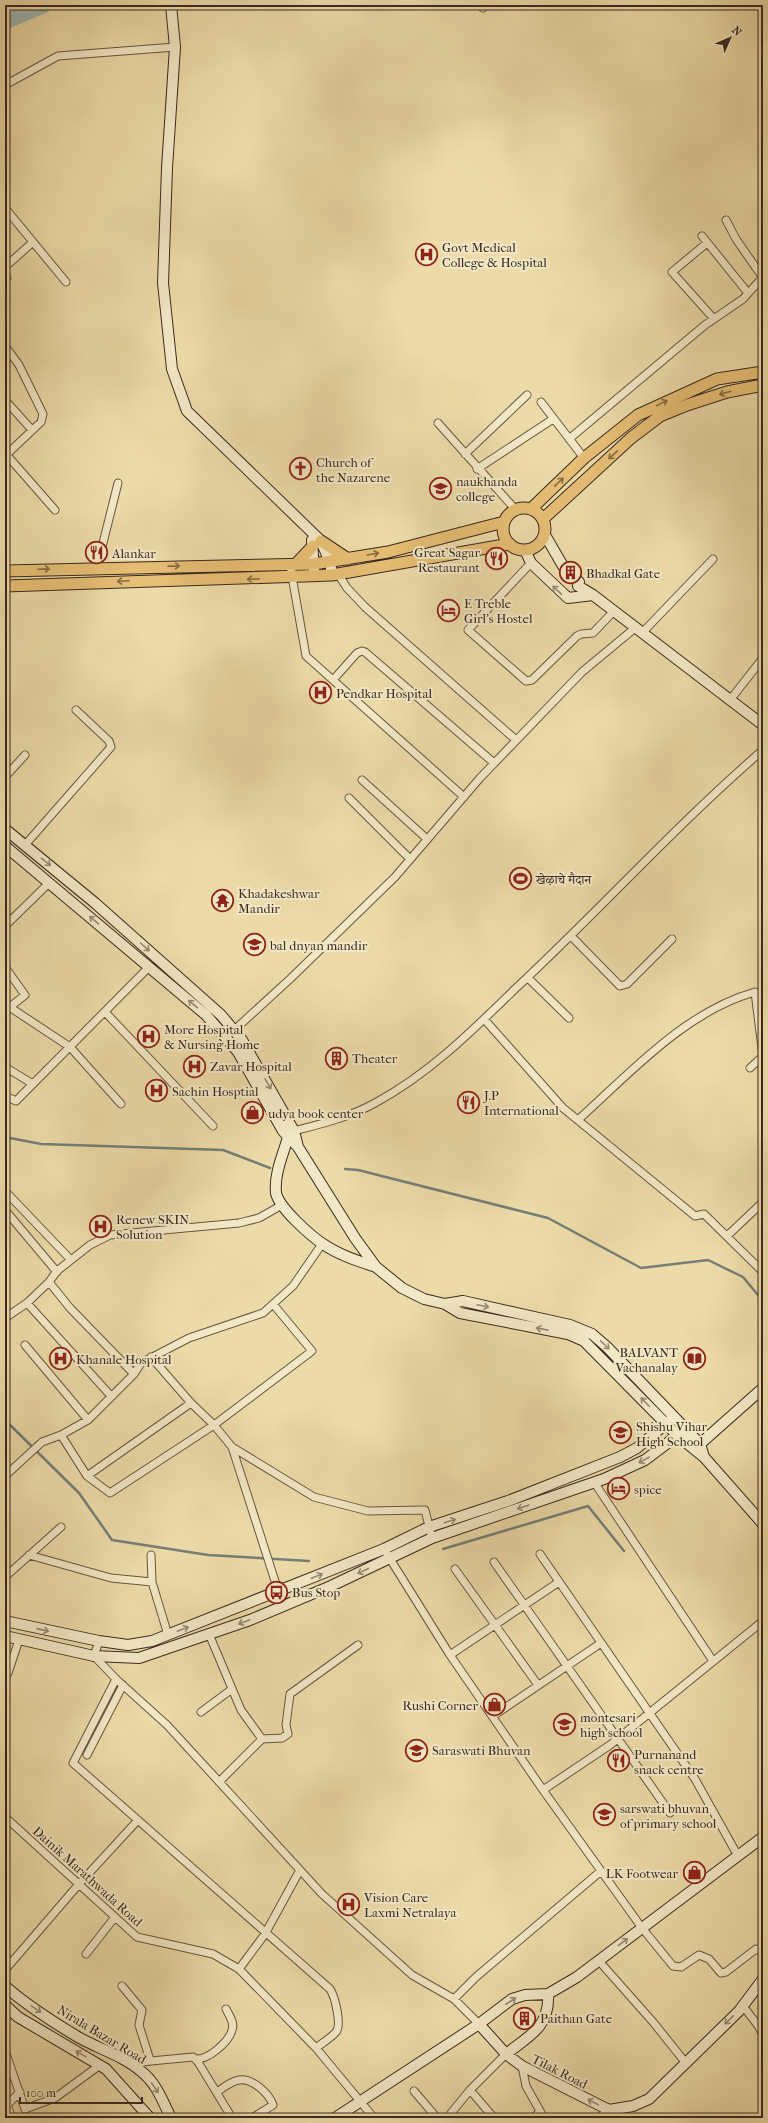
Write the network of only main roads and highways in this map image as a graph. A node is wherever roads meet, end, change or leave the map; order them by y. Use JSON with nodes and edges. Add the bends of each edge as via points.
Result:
{"nodes":[{"id":1,"x":763,"y":372,"type":"edge"},
{"id":2,"x":763,"y":384,"type":"edge"},
{"id":3,"x":531,"y":508,"type":"junction"},
{"id":4,"x":543,"y":519,"type":"junction"},
{"id":5,"x":504,"y":522,"type":"junction"},
{"id":6,"x":510,"y":544,"type":"junction"},
{"id":7,"x":348,"y":559,"type":"junction"},
{"id":8,"x":293,"y":565,"type":"junction"},
{"id":9,"x":5,"y":571,"type":"edge"},
{"id":10,"x":5,"y":586,"type":"edge"}],
"edges":[{"from":3,"to":1,"type":"main road","one_way":true,"via":[[584,458],[638,415],[718,379]]},
{"from":2,"to":4,"type":"main road","one_way":true,"via":[[687,404],[660,416],[631,438]]},
{"from":3,"to":4,"type":"main road"},
{"from":3,"to":5,"type":"main road","via":[[515,509]]},
{"from":4,"to":6,"type":"main road","via":[[544,536],[537,546],[525,550]]},
{"from":5,"to":6,"type":"main road","via":[[504,534]]},
{"from":7,"to":5,"type":"main road","one_way":true,"via":[[388,552]]},
{"from":6,"to":10,"type":"main road","one_way":true,"via":[[314,577]]},
{"from":7,"to":8,"type":"main road"},
{"from":7,"to":8,"type":"main road","via":[[317,543]]},
{"from":9,"to":8,"type":"main road","one_way":true,"via":[[97,567]]}]}
